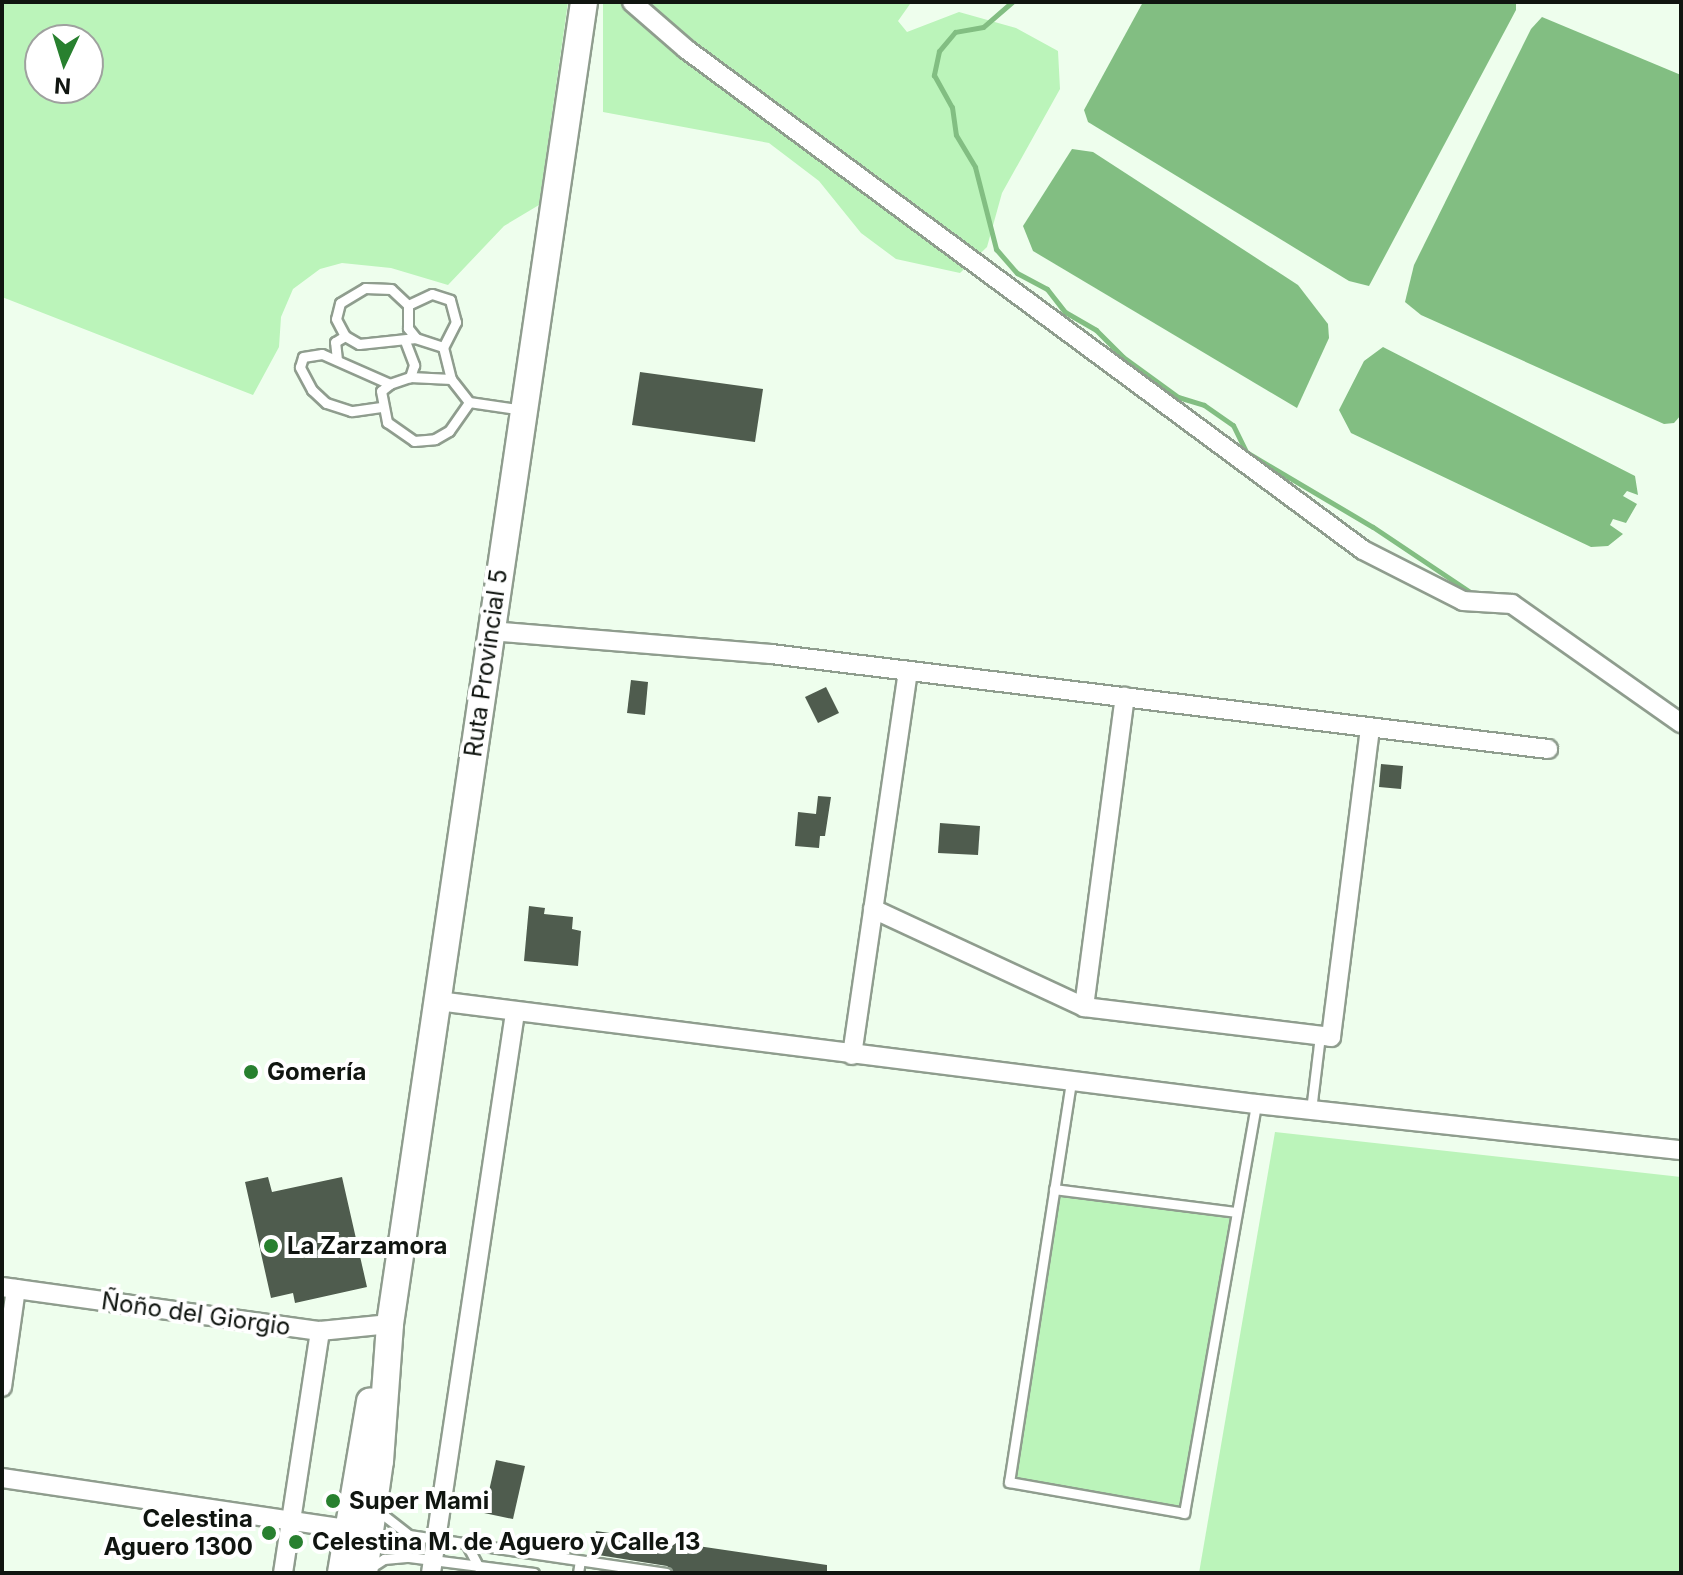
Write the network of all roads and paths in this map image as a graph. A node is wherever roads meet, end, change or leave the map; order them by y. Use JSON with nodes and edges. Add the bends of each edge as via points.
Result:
{"nodes":[{"id":1,"x":584,"y":2,"type":"edge"},
{"id":2,"x":632,"y":2,"type":"edge"},
{"id":3,"x":408,"y":305,"type":"junction"},
{"id":4,"x":345,"y":336,"type":"junction"},
{"id":5,"x":416,"y":338,"type":"junction"},
{"id":6,"x":405,"y":341,"type":"junction"},
{"id":7,"x":443,"y":347,"type":"junction"},
{"id":8,"x":337,"y":360,"type":"junction"},
{"id":9,"x":410,"y":377,"type":"junction"},
{"id":10,"x":451,"y":379,"type":"junction"},
{"id":11,"x":390,"y":384,"type":"junction"},
{"id":12,"x":469,"y":402,"type":"junction"},
{"id":13,"x":381,"y":407,"type":"junction"},
{"id":14,"x":523,"y":410,"type":"junction"},
{"id":15,"x":491,"y":626,"type":"junction"},
{"id":16,"x":908,"y":671,"type":"junction"},
{"id":17,"x":1125,"y":697,"type":"junction"},
{"id":18,"x":1681,"y":723,"type":"edge"},
{"id":19,"x":1370,"y":727,"type":"junction"},
{"id":20,"x":1548,"y":749,"type":"dead end"},
{"id":21,"x":873,"y":909,"type":"junction"},
{"id":22,"x":438,"y":1001,"type":"junction"},
{"id":23,"x":1084,"y":1007,"type":"junction"},
{"id":24,"x":515,"y":1013,"type":"junction"},
{"id":25,"x":1320,"y":1036,"type":"junction"},
{"id":26,"x":852,"y":1055,"type":"junction"},
{"id":27,"x":1071,"y":1082,"type":"junction"},
{"id":28,"x":1256,"y":1104,"type":"junction"},
{"id":29,"x":1311,"y":1110,"type":"junction"},
{"id":30,"x":1681,"y":1150,"type":"edge"},
{"id":31,"x":1054,"y":1189,"type":"junction"},
{"id":32,"x":1237,"y":1212,"type":"junction"},
{"id":33,"x":9,"y":1288,"type":"edge"},
{"id":34,"x":390,"y":1324,"type":"junction"},
{"id":35,"x":320,"y":1331,"type":"junction"},
{"id":36,"x":2,"y":1387,"type":"edge"},
{"id":37,"x":2,"y":1478,"type":"edge"},
{"id":38,"x":375,"y":1508,"type":"junction"},
{"id":39,"x":291,"y":1519,"type":"junction"},
{"id":40,"x":347,"y":1529,"type":"junction"},
{"id":41,"x":436,"y":1540,"type":"junction"},
{"id":42,"x":467,"y":1545,"type":"junction"},
{"id":43,"x":580,"y":1561,"type":"junction"},
{"id":44,"x":432,"y":1566,"type":"edge"},
{"id":45,"x":480,"y":1569,"type":"edge"},
{"id":46,"x":283,"y":1573,"type":"edge"},
{"id":47,"x":341,"y":1573,"type":"edge"},
{"id":48,"x":364,"y":1573,"type":"edge"},
{"id":49,"x":534,"y":1573,"type":"edge"},
{"id":50,"x":578,"y":1573,"type":"edge"},
{"id":51,"x":666,"y":1573,"type":"edge"}],
"edges":[{"from":1,"to":14,"type":"main road","name":"Ruta Provincial 5"},
{"from":2,"to":18,"type":"street","via":[[686,49],[1363,550],[1463,601],[1512,604]]},
{"from":3,"to":4,"type":"lane","via":[[391,289],[365,288],[340,303],[336,319]]},
{"from":3,"to":5,"type":"lane","via":[[408,328]]},
{"from":3,"to":7,"type":"lane","via":[[432,294],[450,300],[456,322]]},
{"from":4,"to":6,"type":"lane","via":[[359,344]]},
{"from":4,"to":8,"type":"lane","via":[[335,342]]},
{"from":5,"to":6,"type":"lane"},
{"from":5,"to":7,"type":"lane"},
{"from":6,"to":9,"type":"lane","via":[[414,365]]},
{"from":7,"to":10,"type":"lane"},
{"from":8,"to":11,"type":"lane"},
{"from":8,"to":13,"type":"lane","via":[[322,354],[303,357],[300,367],[312,390],[326,403],[351,411]]},
{"from":9,"to":10,"type":"lane"},
{"from":9,"to":11,"type":"lane"},
{"from":10,"to":12,"type":"lane"},
{"from":11,"to":13,"type":"lane","via":[[381,391]]},
{"from":12,"to":13,"type":"lane","via":[[449,431],[414,441],[387,422]]},
{"from":12,"to":14,"type":"lane"},
{"from":14,"to":15,"type":"main road","name":"Ruta Provincial 5"},
{"from":15,"to":16,"type":"street"},
{"from":15,"to":22,"type":"main road","name":"Ruta Provincial 5"},
{"from":16,"to":17,"type":"street"},
{"from":16,"to":21,"type":"street"},
{"from":17,"to":19,"type":"street"},
{"from":17,"to":23,"type":"street"},
{"from":19,"to":20,"type":"street"},
{"from":19,"to":25,"type":"street","via":[[1331,1037]]},
{"from":21,"to":23,"type":"street"},
{"from":21,"to":26,"type":"street"},
{"from":22,"to":24,"type":"street"},
{"from":22,"to":34,"type":"main road","name":"Ruta Provincial 5"},
{"from":23,"to":25,"type":"street"},
{"from":24,"to":26,"type":"street"},
{"from":24,"to":41,"type":"street"},
{"from":25,"to":29,"type":"lane"},
{"from":26,"to":27,"type":"street"},
{"from":27,"to":28,"type":"street"},
{"from":27,"to":31,"type":"lane"},
{"from":28,"to":29,"type":"street"},
{"from":28,"to":32,"type":"lane"},
{"from":29,"to":30,"type":"street"},
{"from":31,"to":32,"type":"lane"},
{"from":31,"to":32,"type":"lane","via":[[1009,1482],[1184,1513]]},
{"from":33,"to":35,"type":"street","name":"Ñoño del Giorgio"},
{"from":33,"to":36,"type":"street"},
{"from":34,"to":35,"type":"street","name":"Ñoño del Giorgio"},
{"from":34,"to":38,"type":"main road"},
{"from":34,"to":40,"type":"main road"},
{"from":35,"to":39,"type":"street"},
{"from":37,"to":39,"type":"street"},
{"from":38,"to":41,"type":"lane","via":[[395,1528]]},
{"from":38,"to":48,"type":"main road"},
{"from":39,"to":40,"type":"street"},
{"from":39,"to":46,"type":"street"},
{"from":40,"to":47,"type":"main road"},
{"from":41,"to":42,"type":"lane"},
{"from":41,"to":44,"type":"street"},
{"from":42,"to":43,"type":"lane"},
{"from":42,"to":45,"type":"lane"},
{"from":43,"to":50,"type":"lane"},
{"from":43,"to":51,"type":"lane"},
{"from":44,"to":45,"type":"lane"},
{"from":44,"to":48,"type":"lane","via":[[384,1559]]},
{"from":45,"to":49,"type":"lane"}]}
